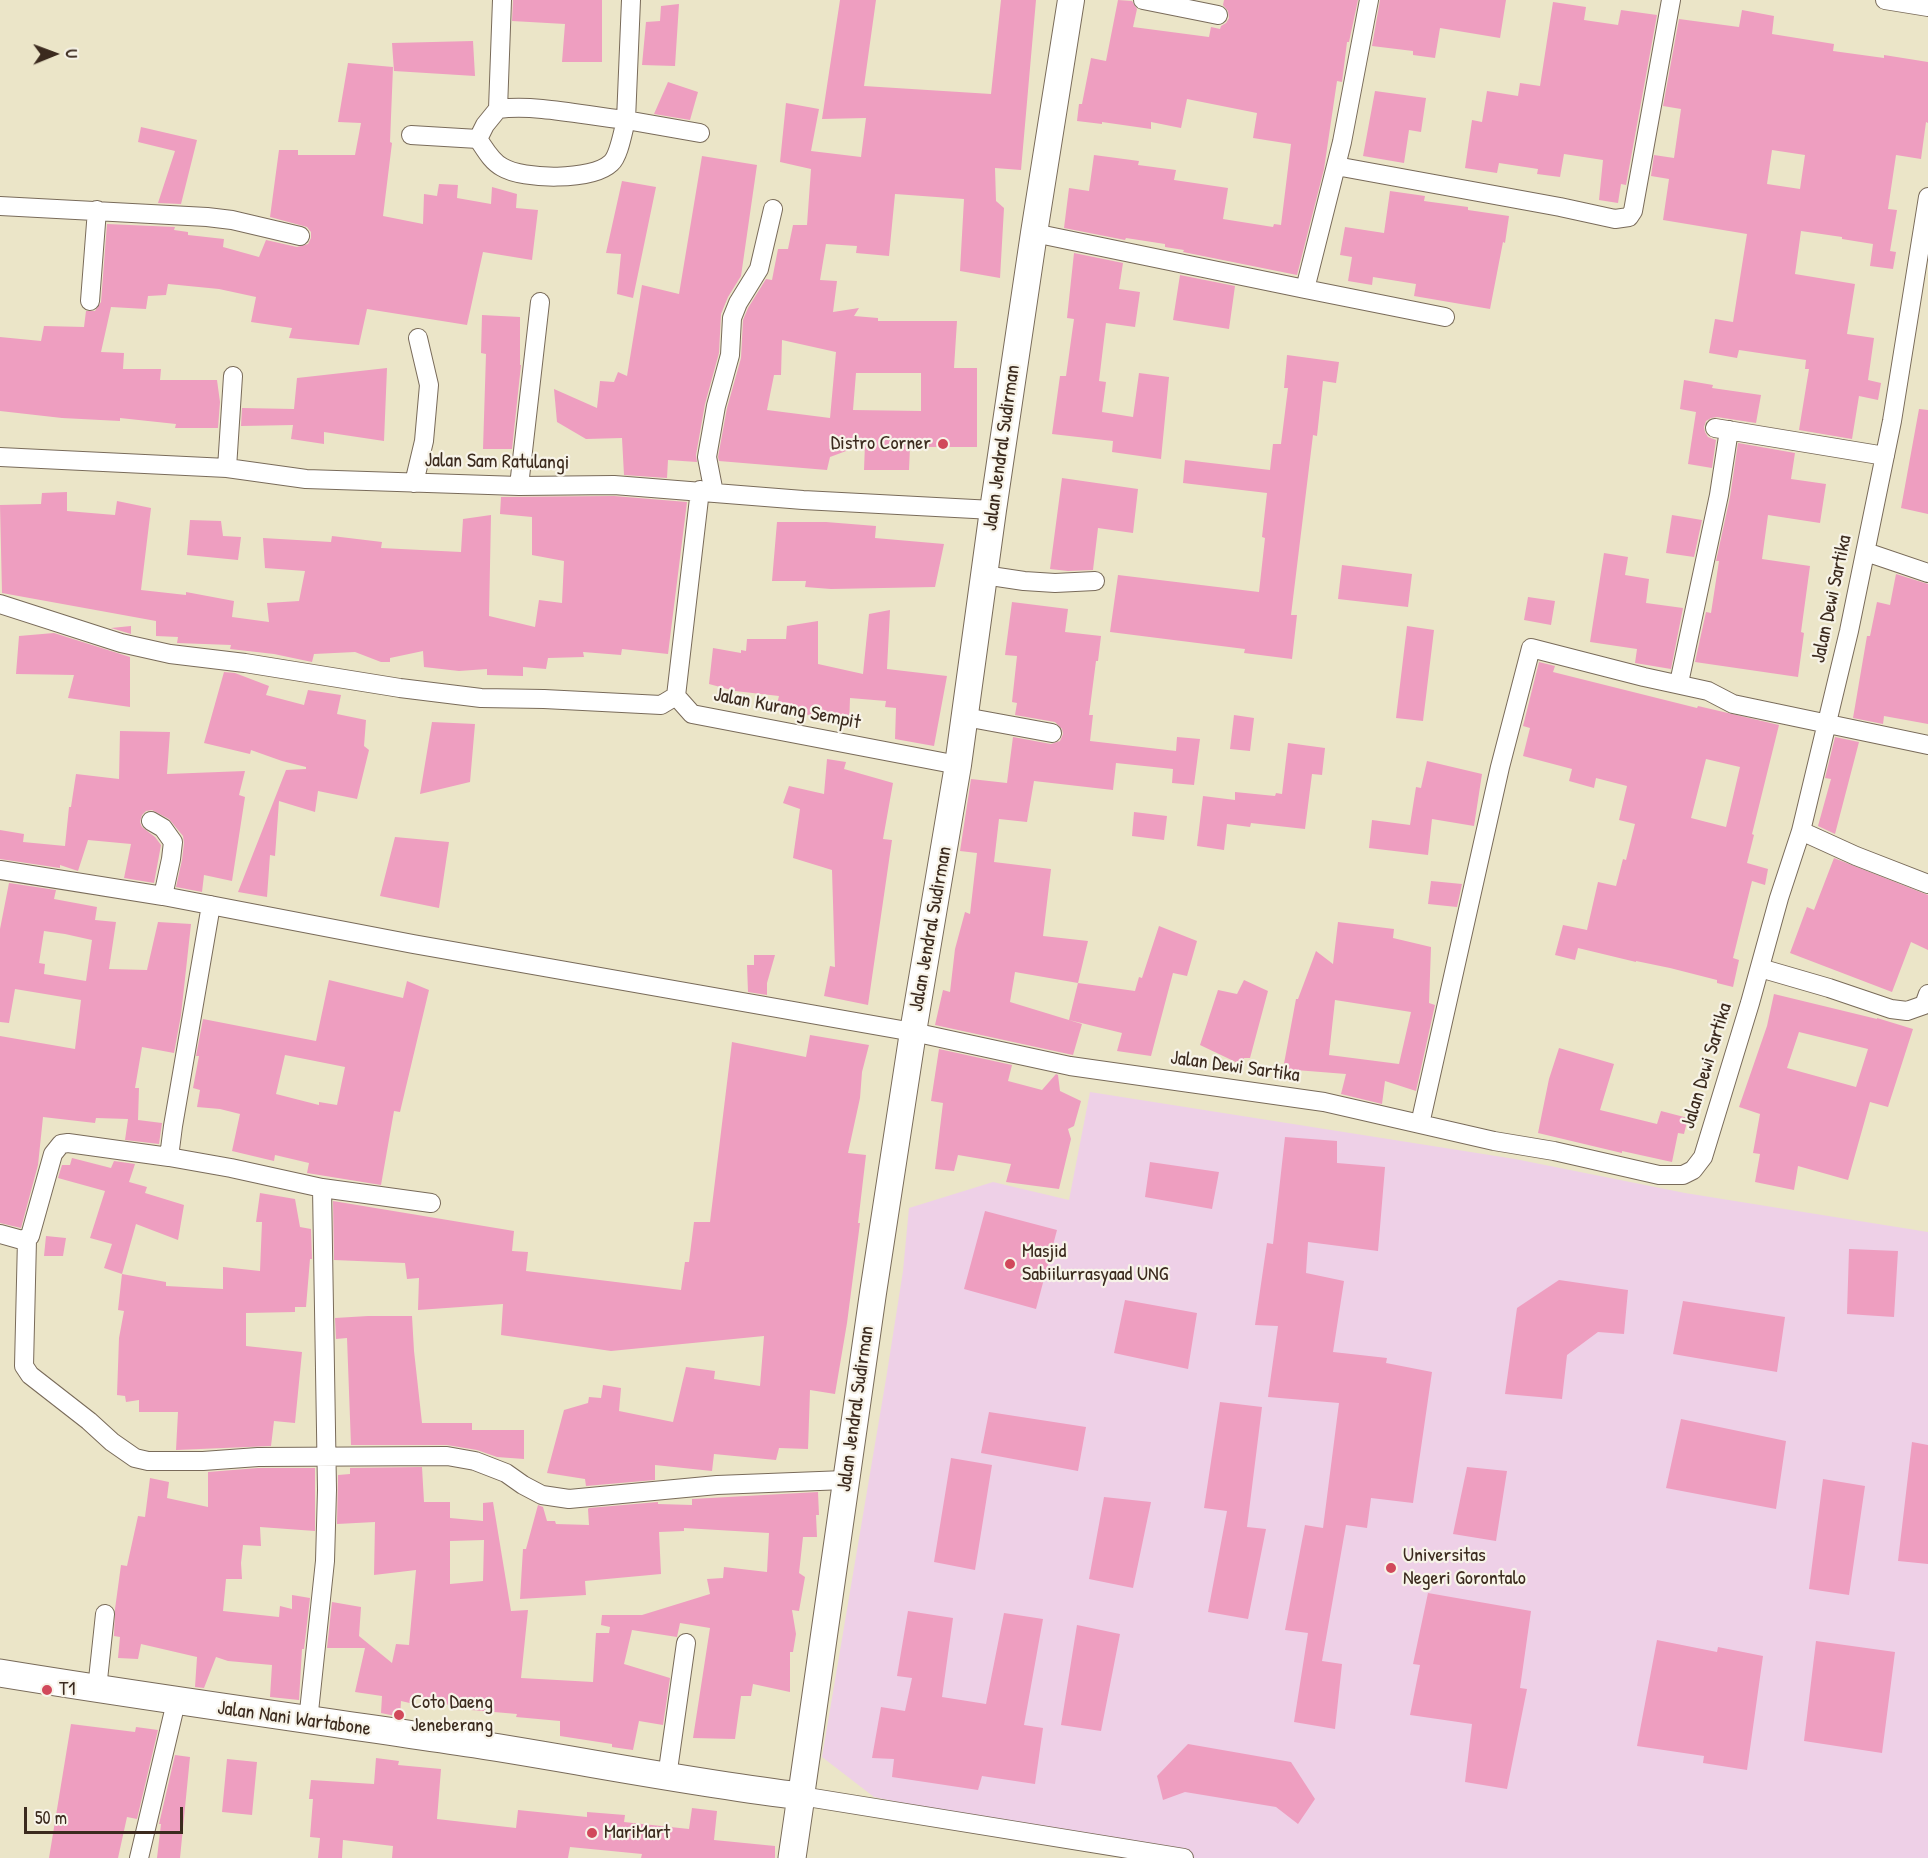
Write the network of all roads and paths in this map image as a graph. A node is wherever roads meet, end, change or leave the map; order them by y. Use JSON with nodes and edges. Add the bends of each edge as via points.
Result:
{"nodes":[{"id":1,"x":502,"y":0,"type":"edge"},
{"id":2,"x":631,"y":0,"type":"edge"},
{"id":3,"x":1071,"y":0,"type":"edge"},
{"id":4,"x":1143,"y":0,"type":"edge"},
{"id":5,"x":1369,"y":0,"type":"edge"},
{"id":6,"x":1671,"y":0,"type":"edge"},
{"id":7,"x":1885,"y":0,"type":"edge"},
{"id":8,"x":1928,"y":7,"type":"edge"},
{"id":9,"x":1218,"y":15,"type":"dead end"},
{"id":10,"x":498,"y":110,"type":"junction"},
{"id":11,"x":626,"y":120,"type":"junction"},
{"id":12,"x":700,"y":133,"type":"dead end"},
{"id":13,"x":411,"y":135,"type":"dead end"},
{"id":14,"x":478,"y":138,"type":"junction"},
{"id":15,"x":1336,"y":166,"type":"junction"},
{"id":16,"x":1928,"y":197,"type":"edge"},
{"id":17,"x":0,"y":206,"type":"edge"},
{"id":18,"x":773,"y":209,"type":"dead end"},
{"id":19,"x":97,"y":210,"type":"junction"},
{"id":20,"x":1034,"y":233,"type":"junction"},
{"id":21,"x":300,"y":236,"type":"dead end"},
{"id":22,"x":1305,"y":289,"type":"junction"},
{"id":23,"x":90,"y":301,"type":"dead end"},
{"id":24,"x":540,"y":302,"type":"dead end"},
{"id":25,"x":1445,"y":317,"type":"dead end"},
{"id":26,"x":418,"y":338,"type":"dead end"},
{"id":27,"x":233,"y":376,"type":"dead end"},
{"id":28,"x":0,"y":456,"type":"edge"},
{"id":29,"x":1885,"y":456,"type":"junction"},
{"id":30,"x":227,"y":468,"type":"junction"},
{"id":31,"x":414,"y":483,"type":"junction"},
{"id":32,"x":519,"y":486,"type":"junction"},
{"id":33,"x":707,"y":492,"type":"junction"},
{"id":34,"x":993,"y":510,"type":"junction"},
{"id":35,"x":1866,"y":552,"type":"junction"},
{"id":36,"x":1928,"y":573,"type":"edge"},
{"id":37,"x":984,"y":575,"type":"junction"},
{"id":38,"x":1095,"y":581,"type":"dead end"},
{"id":39,"x":0,"y":604,"type":"edge"},
{"id":40,"x":1679,"y":683,"type":"junction"},
{"id":41,"x":676,"y":696,"type":"junction"},
{"id":42,"x":965,"y":717,"type":"junction"},
{"id":43,"x":1827,"y":723,"type":"junction"},
{"id":44,"x":1052,"y":733,"type":"dead end"},
{"id":45,"x":1928,"y":745,"type":"edge"},
{"id":46,"x":958,"y":765,"type":"junction"},
{"id":47,"x":151,"y":821,"type":"dead end"},
{"id":48,"x":1801,"y":831,"type":"junction"},
{"id":49,"x":0,"y":870,"type":"edge"},
{"id":50,"x":1928,"y":884,"type":"edge"},
{"id":51,"x":163,"y":896,"type":"junction"},
{"id":52,"x":211,"y":905,"type":"junction"},
{"id":53,"x":1760,"y":969,"type":"junction"},
{"id":54,"x":1928,"y":994,"type":"edge"},
{"id":55,"x":913,"y":1032,"type":"junction"},
{"id":56,"x":1420,"y":1124,"type":"junction"},
{"id":57,"x":169,"y":1157,"type":"junction"},
{"id":58,"x":322,"y":1188,"type":"junction"},
{"id":59,"x":431,"y":1203,"type":"dead end"},
{"id":60,"x":0,"y":1233,"type":"edge"},
{"id":61,"x":27,"y":1239,"type":"junction"},
{"id":62,"x":325,"y":1455,"type":"junction"},
{"id":63,"x":845,"y":1480,"type":"junction"},
{"id":64,"x":105,"y":1614,"type":"dead end"},
{"id":65,"x":686,"y":1643,"type":"dead end"},
{"id":66,"x":0,"y":1673,"type":"edge"},
{"id":67,"x":97,"y":1689,"type":"junction"},
{"id":68,"x":176,"y":1702,"type":"junction"},
{"id":69,"x":308,"y":1721,"type":"junction"},
{"id":70,"x":667,"y":1777,"type":"junction"},
{"id":71,"x":801,"y":1796,"type":"junction"},
{"id":72,"x":1131,"y":1854,"type":"edge"},
{"id":73,"x":139,"y":1858,"type":"edge"},
{"id":74,"x":792,"y":1858,"type":"edge"},
{"id":75,"x":1184,"y":1858,"type":"edge"}],
"edges":[{"from":1,"to":10,"type":"street"},
{"from":2,"to":11,"type":"street"},
{"from":3,"to":20,"type":"street","name":"Jalan Jendral Sudirman"},
{"from":4,"to":9,"type":"street"},
{"from":5,"to":15,"type":"street"},
{"from":6,"to":15,"type":"street","via":[[1629,217],[1615,219]]},
{"from":7,"to":8,"type":"street"},
{"from":10,"to":11,"type":"street","via":[[527,108]]},
{"from":10,"to":14,"type":"street"},
{"from":11,"to":12,"type":"street"},
{"from":11,"to":14,"type":"street","via":[[611,163],[569,176],[509,171],[491,158]]},
{"from":13,"to":14,"type":"street"},
{"from":15,"to":22,"type":"street"},
{"from":16,"to":29,"type":"street","name":"Jalan Dewi Sartika"},
{"from":17,"to":19,"type":"street"},
{"from":18,"to":33,"type":"street","via":[[759,269],[732,318],[730,355],[707,457]]},
{"from":19,"to":21,"type":"street","via":[[231,220]]},
{"from":19,"to":23,"type":"street"},
{"from":20,"to":22,"type":"street"},
{"from":20,"to":34,"type":"street","name":"Jalan Jendral Sudirman"},
{"from":22,"to":25,"type":"street"},
{"from":24,"to":32,"type":"street"},
{"from":26,"to":31,"type":"street","via":[[429,385],[424,441]]},
{"from":27,"to":30,"type":"street"},
{"from":28,"to":30,"type":"street","name":"Jalan Sam Ratulangi"},
{"from":29,"to":35,"type":"street","name":"Jalan Dewi Sartika"},
{"from":29,"to":40,"type":"street","via":[[1722,429],[1719,495]]},
{"from":30,"to":31,"type":"street","name":"Jalan Sam Ratulangi","via":[[306,479]]},
{"from":31,"to":32,"type":"street","name":"Jalan Sam Ratulangi"},
{"from":32,"to":33,"type":"street","name":"Jalan Sam Ratulangi","via":[[614,485]]},
{"from":33,"to":34,"type":"street","name":"Jalan Sam Ratulangi"},
{"from":33,"to":41,"type":"street"},
{"from":34,"to":37,"type":"street","name":"Jalan Jendral Sudirman"},
{"from":35,"to":36,"type":"street"},
{"from":35,"to":43,"type":"street","name":"Jalan Dewi Sartika"},
{"from":37,"to":38,"type":"street","via":[[1055,583]]},
{"from":37,"to":42,"type":"street","name":"Jalan Jendral Sudirman"},
{"from":39,"to":41,"type":"street","via":[[121,643],[170,654],[400,688],[481,698],[661,705]]},
{"from":40,"to":43,"type":"street","via":[[1708,691],[1733,704]]},
{"from":40,"to":56,"type":"street","via":[[1531,648],[1500,767]]},
{"from":41,"to":46,"type":"street","name":"Jalan Kurang Sempit","via":[[692,714]]},
{"from":42,"to":44,"type":"street"},
{"from":42,"to":46,"type":"street","name":"Jalan Jendral Sudirman"},
{"from":43,"to":45,"type":"street"},
{"from":43,"to":48,"type":"street","name":"Jalan Dewi Sartika"},
{"from":46,"to":55,"type":"street","name":"Jalan Jendral Sudirman"},
{"from":47,"to":51,"type":"street","via":[[163,828],[173,842]]},
{"from":48,"to":50,"type":"street"},
{"from":48,"to":53,"type":"street","name":"Jalan Dewi Sartika"},
{"from":49,"to":51,"type":"street","name":"Jalan Dewi Sartika"},
{"from":51,"to":52,"type":"street","name":"Jalan Dewi Sartika"},
{"from":52,"to":55,"type":"street","name":"Jalan Dewi Sartika"},
{"from":52,"to":57,"type":"street"},
{"from":53,"to":54,"type":"street","via":[[1891,1009],[1918,1008],[1924,1005]]},
{"from":53,"to":56,"type":"street","name":"Jalan Dewi Sartika","via":[[1703,1158],[1683,1175],[1659,1174]]},
{"from":55,"to":56,"type":"street","name":"Jalan Dewi Sartika","via":[[1070,1066],[1324,1102]]},
{"from":55,"to":63,"type":"street","name":"Jalan Jendral Sudirman"},
{"from":57,"to":58,"type":"street"},
{"from":57,"to":61,"type":"street","via":[[61,1144],[53,1154],[32,1233]]},
{"from":58,"to":59,"type":"street"},
{"from":58,"to":62,"type":"street"},
{"from":60,"to":61,"type":"street"},
{"from":61,"to":62,"type":"street","via":[[24,1366],[112,1442],[135,1458],[148,1461]]},
{"from":62,"to":63,"type":"street","via":[[447,1456],[475,1461],[542,1494],[569,1499],[717,1485]]},
{"from":62,"to":69,"type":"street","via":[[325,1562]]},
{"from":63,"to":71,"type":"street","name":"Jalan Jendral Sudirman"},
{"from":64,"to":67,"type":"street"},
{"from":65,"to":70,"type":"street"},
{"from":66,"to":67,"type":"main road","name":"Jalan Nani Wartabone"},
{"from":67,"to":68,"type":"main road","name":"Jalan Nani Wartabone"},
{"from":68,"to":69,"type":"main road","name":"Jalan Nani Wartabone"},
{"from":68,"to":73,"type":"street"},
{"from":69,"to":70,"type":"main road","name":"Jalan Nani Wartabone","via":[[475,1744]]},
{"from":70,"to":71,"type":"main road","name":"Jalan Nani Wartabone"},
{"from":71,"to":72,"type":"street"},
{"from":71,"to":74,"type":"main road","name":"Jalan Jendral Sudirman"},
{"from":72,"to":75,"type":"street"}]}
